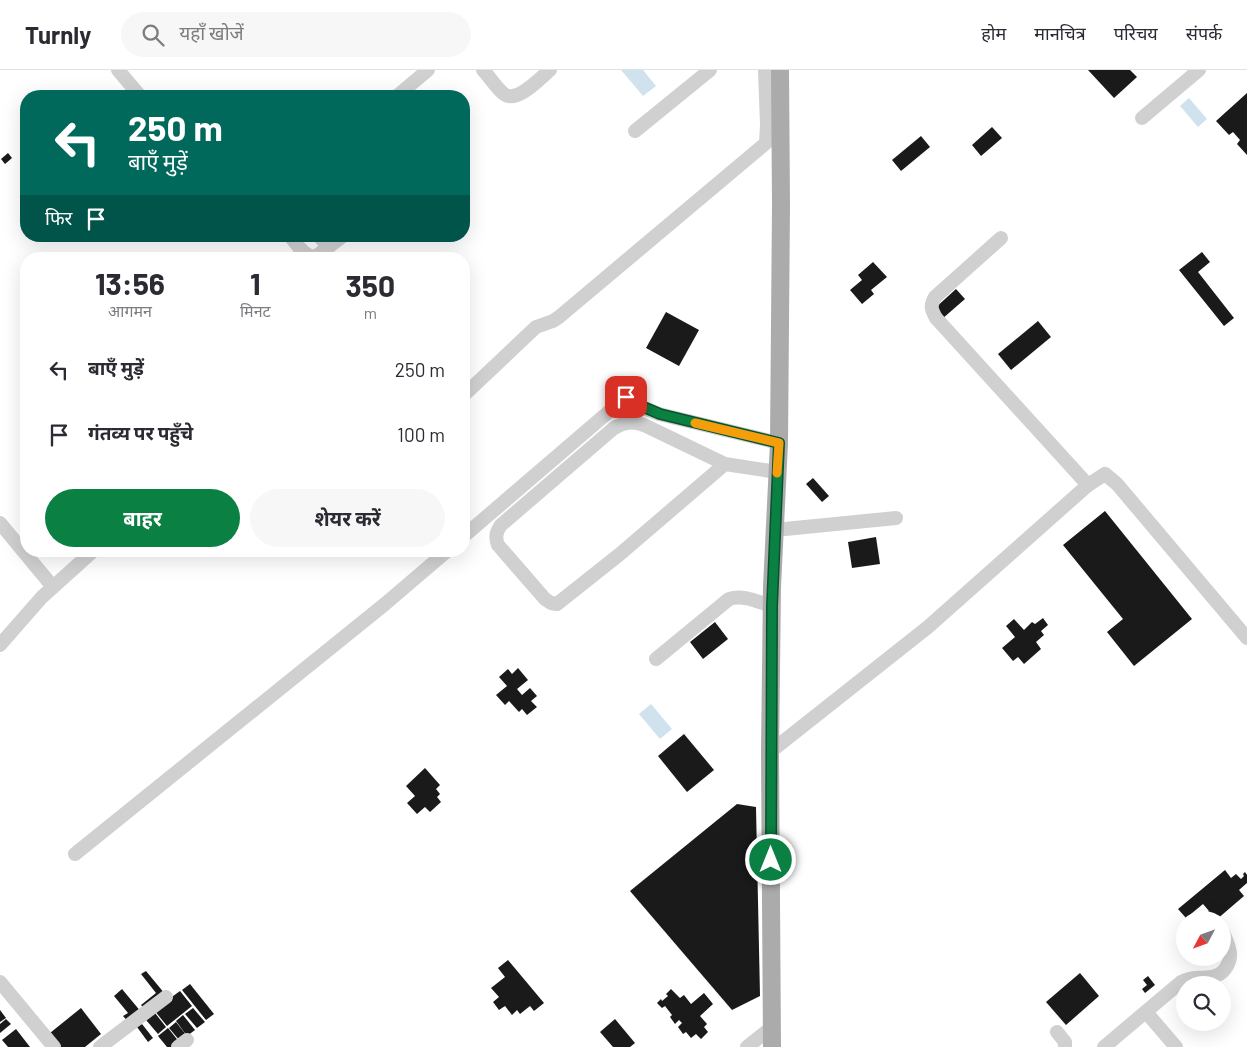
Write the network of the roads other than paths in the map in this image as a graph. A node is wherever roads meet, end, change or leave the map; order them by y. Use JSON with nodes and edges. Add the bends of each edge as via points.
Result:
{"nodes":[{"id":1,"x":118,"y":70,"type":"edge"},
{"id":2,"x":428,"y":70,"type":"edge"},
{"id":3,"x":483,"y":70,"type":"edge"},
{"id":4,"x":550,"y":70,"type":"edge"},
{"id":5,"x":710,"y":70,"type":"edge"},
{"id":6,"x":765,"y":70,"type":"edge"},
{"id":7,"x":780,"y":70,"type":"edge"},
{"id":8,"x":1199,"y":70,"type":"edge"},
{"id":9,"x":135,"y":90,"type":"edge"},
{"id":10,"x":404,"y":90,"type":"edge"},
{"id":11,"x":1142,"y":118,"type":"dead end"},
{"id":12,"x":635,"y":131,"type":"dead end"},
{"id":13,"x":1001,"y":238,"type":"dead end"},
{"id":14,"x":295,"y":242,"type":"edge"},
{"id":15,"x":324,"y":242,"type":"edge"},
{"id":16,"x":336,"y":242,"type":"edge"},
{"id":17,"x":329,"y":248,"type":"junction"},
{"id":18,"x":304,"y":252,"type":"edge"},
{"id":19,"x":323,"y":252,"type":"edge"},
{"id":20,"x":470,"y":389,"type":"edge"},
{"id":21,"x":779,"y":443,"type":"junction"},
{"id":22,"x":725,"y":464,"type":"junction"},
{"id":23,"x":777,"y":472,"type":"junction"},
{"id":24,"x":1088,"y":485,"type":"junction"},
{"id":25,"x":896,"y":518,"type":"dead end"},
{"id":26,"x":0,"y":523,"type":"edge"},
{"id":27,"x":775,"y":530,"type":"junction"},
{"id":28,"x":470,"y":531,"type":"edge"},
{"id":29,"x":20,"y":547,"type":"edge"},
{"id":30,"x":28,"y":557,"type":"edge"},
{"id":31,"x":86,"y":557,"type":"edge"},
{"id":32,"x":439,"y":557,"type":"edge"},
{"id":33,"x":53,"y":587,"type":"junction"},
{"id":34,"x":772,"y":606,"type":"junction"},
{"id":35,"x":1247,"y":638,"type":"edge"},
{"id":36,"x":0,"y":645,"type":"edge"},
{"id":37,"x":656,"y":659,"type":"dead end"},
{"id":38,"x":770,"y":752,"type":"junction"},
{"id":39,"x":75,"y":854,"type":"dead end"},
{"id":40,"x":1226,"y":966,"type":"edge"},
{"id":41,"x":0,"y":982,"type":"edge"},
{"id":42,"x":166,"y":997,"type":"dead end"},
{"id":43,"x":1146,"y":1012,"type":"junction"},
{"id":44,"x":771,"y":1028,"type":"junction"},
{"id":45,"x":1057,"y":1032,"type":"dead end"},
{"id":46,"x":54,"y":1047,"type":"edge"},
{"id":47,"x":100,"y":1047,"type":"edge"},
{"id":48,"x":747,"y":1047,"type":"edge"},
{"id":49,"x":772,"y":1047,"type":"edge"},
{"id":50,"x":1065,"y":1047,"type":"edge"},
{"id":51,"x":1104,"y":1047,"type":"edge"},
{"id":52,"x":1176,"y":1047,"type":"edge"}],
"edges":[{"from":1,"to":9,"type":"street"},
{"from":2,"to":10,"type":"street"},
{"from":3,"to":4,"type":"street","via":[[504,94],[516,97]]},
{"from":5,"to":12,"type":"street"},
{"from":6,"to":20,"type":"street","via":[[766,143],[553,321],[536,327]]},
{"from":7,"to":21,"type":"main road"},
{"from":8,"to":11,"type":"street"},
{"from":13,"to":24,"type":"street","via":[[935,296],[931,310]]},
{"from":14,"to":18,"type":"street"},
{"from":15,"to":17,"type":"street"},
{"from":16,"to":17,"type":"street"},
{"from":17,"to":19,"type":"street"},
{"from":21,"to":23,"type":"main road"},
{"from":21,"to":28,"type":"street","via":[[660,414],[626,397]]},
{"from":22,"to":22,"type":"street","via":[[644,425],[634,421],[623,423],[501,525],[497,531],[498,545],[545,599],[557,604]]},
{"from":22,"to":23,"type":"street"},
{"from":23,"to":27,"type":"main road"},
{"from":24,"to":35,"type":"street","via":[[1105,474],[1117,484]]},
{"from":24,"to":38,"type":"street","via":[[928,627]]},
{"from":25,"to":27,"type":"street"},
{"from":26,"to":29,"type":"street"},
{"from":27,"to":34,"type":"main road"},
{"from":30,"to":33,"type":"street"},
{"from":31,"to":33,"type":"street"},
{"from":32,"to":39,"type":"street"},
{"from":33,"to":36,"type":"street"},
{"from":34,"to":37,"type":"street","via":[[744,597],[729,599]]},
{"from":34,"to":38,"type":"main road"},
{"from":38,"to":44,"type":"main road"},
{"from":40,"to":43,"type":"street","via":[[1216,976],[1185,979]]},
{"from":41,"to":46,"type":"street"},
{"from":42,"to":47,"type":"street"},
{"from":43,"to":51,"type":"street"},
{"from":43,"to":52,"type":"street"},
{"from":44,"to":48,"type":"street"},
{"from":44,"to":49,"type":"main road"},
{"from":45,"to":50,"type":"street","via":[[1066,1042]]}]}
